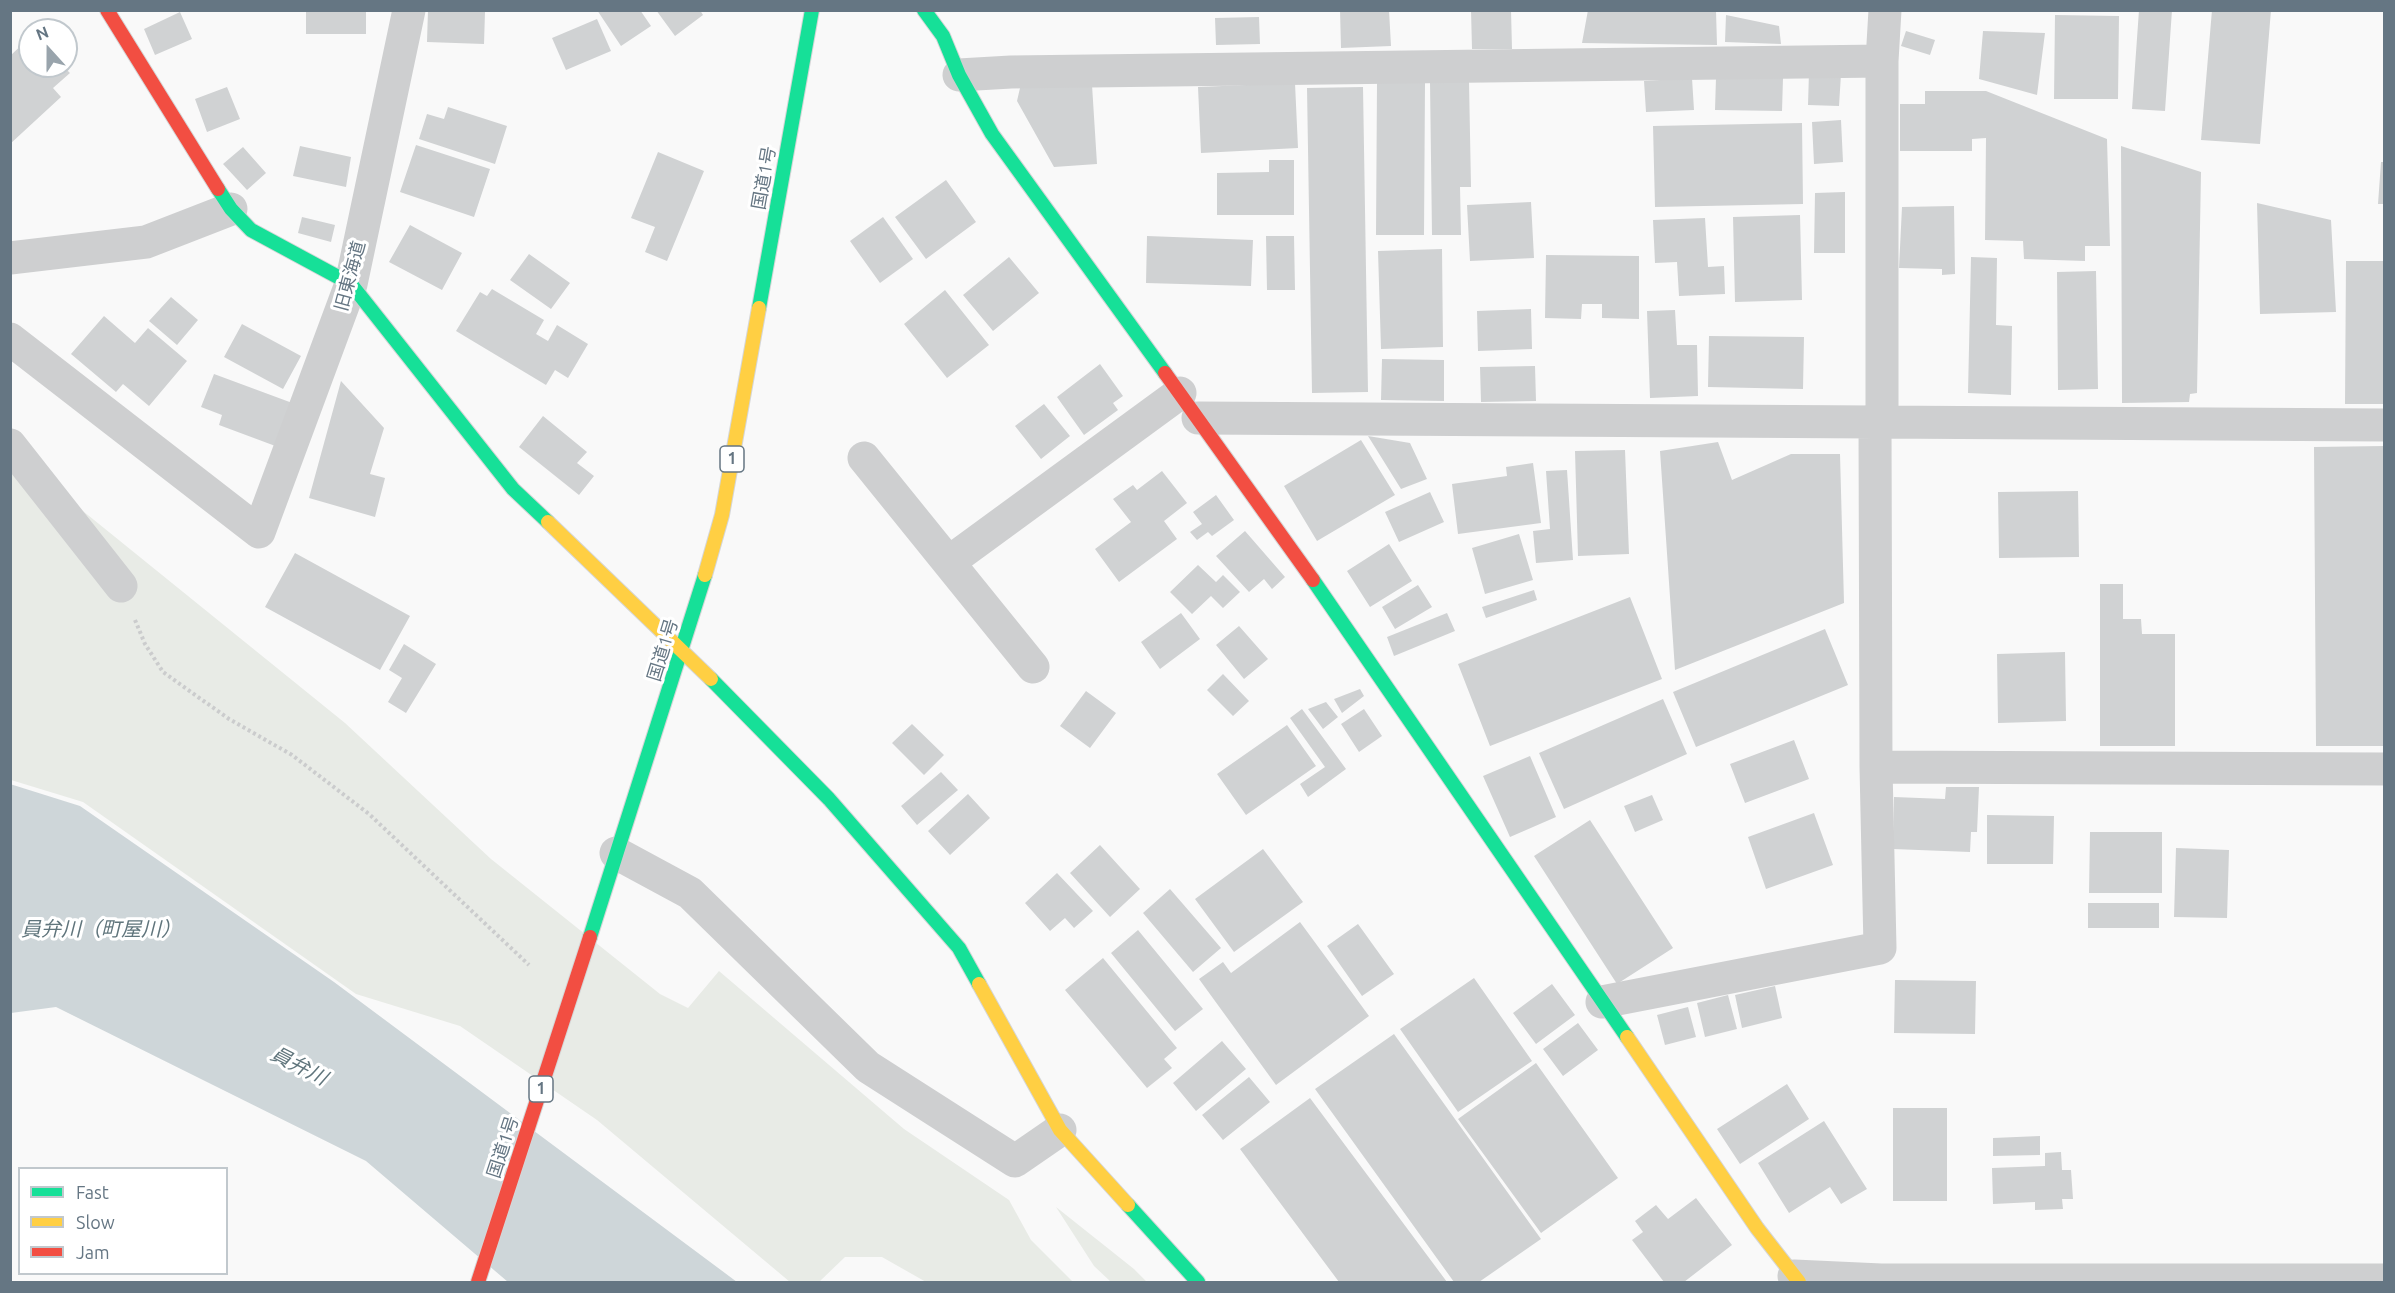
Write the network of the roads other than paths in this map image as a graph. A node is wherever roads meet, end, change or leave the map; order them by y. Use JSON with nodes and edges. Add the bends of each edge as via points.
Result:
{"nodes":[{"id":1,"x":107,"y":10,"type":"edge"},
{"id":2,"x":409,"y":10,"type":"edge"},
{"id":3,"x":812,"y":10,"type":"edge"},
{"id":4,"x":924,"y":10,"type":"edge"},
{"id":5,"x":1885,"y":10,"type":"edge"},
{"id":6,"x":1882,"y":61,"type":"junction"},
{"id":7,"x":959,"y":75,"type":"junction"},
{"id":8,"x":231,"y":209,"type":"junction"},
{"id":9,"x":10,"y":258,"type":"edge"},
{"id":10,"x":351,"y":284,"type":"junction"},
{"id":11,"x":10,"y":339,"type":"edge"},
{"id":12,"x":1189,"y":406,"type":"junction"},
{"id":13,"x":1878,"y":423,"type":"junction"},
{"id":14,"x":2385,"y":424,"type":"edge"},
{"id":15,"x":10,"y":445,"type":"edge"},
{"id":16,"x":864,"y":458,"type":"dead end"},
{"id":17,"x":949,"y":562,"type":"junction"},
{"id":18,"x":121,"y":586,"type":"road end"},
{"id":19,"x":683,"y":650,"type":"junction"},
{"id":20,"x":1033,"y":667,"type":"dead end"},
{"id":21,"x":1876,"y":767,"type":"junction"},
{"id":22,"x":2385,"y":769,"type":"edge"},
{"id":23,"x":616,"y":854,"type":"junction"},
{"id":24,"x":1602,"y":1002,"type":"junction"},
{"id":25,"x":1060,"y":1130,"type":"junction"},
{"id":26,"x":1796,"y":1279,"type":"edge"},
{"id":27,"x":2385,"y":1280,"type":"edge"},
{"id":28,"x":478,"y":1282,"type":"edge"},
{"id":29,"x":1198,"y":1282,"type":"edge"}],
"edges":[{"from":1,"to":8,"type":"main road"},
{"from":2,"to":10,"type":"street","name":"旧東海道"},
{"from":3,"to":19,"type":"main road","name":"国道1号","number":"1","via":[[722,515]]},
{"from":4,"to":7,"type":"main road","via":[[943,36]]},
{"from":5,"to":6,"type":"street"},
{"from":6,"to":7,"type":"street"},
{"from":6,"to":13,"type":"street"},
{"from":7,"to":12,"type":"main road","via":[[992,134]]},
{"from":8,"to":9,"type":"street","via":[[146,242]]},
{"from":8,"to":10,"type":"main road","via":[[251,230]]},
{"from":10,"to":11,"type":"street","name":"旧東海道","via":[[259,532]]},
{"from":10,"to":19,"type":"main road","via":[[513,489]]},
{"from":12,"to":13,"type":"street"},
{"from":12,"to":17,"type":"street"},
{"from":12,"to":24,"type":"main road"},
{"from":13,"to":14,"type":"street"},
{"from":13,"to":21,"type":"street"},
{"from":15,"to":18,"type":"street"},
{"from":16,"to":17,"type":"street"},
{"from":17,"to":20,"type":"street"},
{"from":19,"to":23,"type":"main road","name":"国道1号","number":"1"},
{"from":19,"to":25,"type":"main road","via":[[829,799],[959,948]]},
{"from":21,"to":22,"type":"street"},
{"from":21,"to":24,"type":"street","via":[[1880,948]]},
{"from":23,"to":25,"type":"street","via":[[690,892],[868,1067],[1015,1161]]},
{"from":23,"to":28,"type":"main road","name":"国道1号","number":"1"},
{"from":24,"to":26,"type":"main road"},
{"from":25,"to":29,"type":"main road"},
{"from":26,"to":27,"type":"street"}]}
